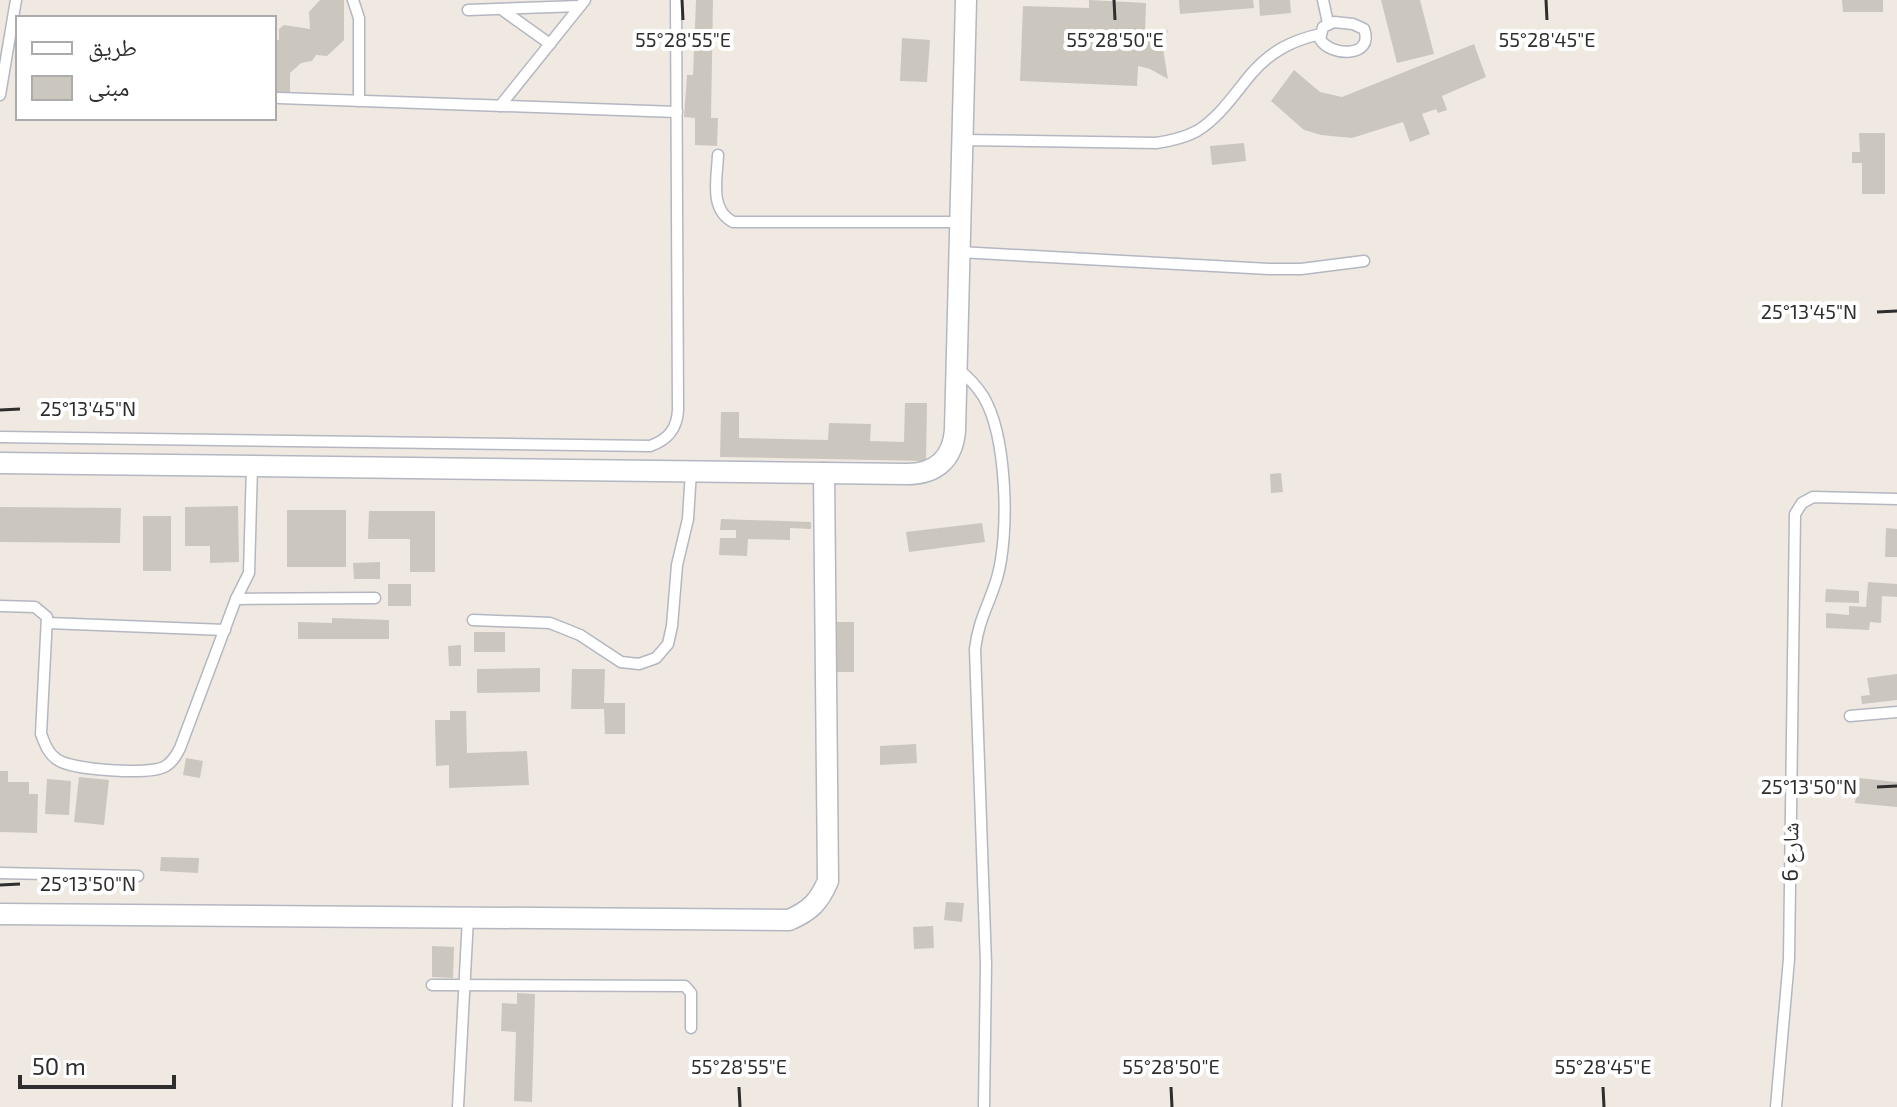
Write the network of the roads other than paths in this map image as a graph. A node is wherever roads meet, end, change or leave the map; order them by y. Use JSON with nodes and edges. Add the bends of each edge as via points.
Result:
{"nodes":[{"id":1,"x":16,"y":0,"type":"edge"},
{"id":2,"x":353,"y":0,"type":"edge"},
{"id":3,"x":676,"y":0,"type":"edge"},
{"id":4,"x":966,"y":0,"type":"edge"},
{"id":5,"x":1323,"y":0,"type":"edge"},
{"id":6,"x":583,"y":3,"type":"edge"},
{"id":7,"x":501,"y":9,"type":"junction"},
{"id":8,"x":468,"y":10,"type":"dead end"},
{"id":9,"x":1328,"y":23,"type":"junction"},
{"id":10,"x":1321,"y":34,"type":"junction"},
{"id":11,"x":550,"y":44,"type":"junction"},
{"id":12,"x":12,"y":55,"type":"edge"},
{"id":13,"x":0,"y":95,"type":"edge"},
{"id":14,"x":279,"y":98,"type":"dead end"},
{"id":15,"x":359,"y":101,"type":"junction"},
{"id":16,"x":500,"y":106,"type":"junction"},
{"id":17,"x":677,"y":112,"type":"junction"},
{"id":18,"x":962,"y":140,"type":"junction"},
{"id":19,"x":718,"y":155,"type":"dead end"},
{"id":20,"x":960,"y":222,"type":"junction"},
{"id":21,"x":959,"y":252,"type":"junction"},
{"id":22,"x":1364,"y":261,"type":"dead end"},
{"id":23,"x":956,"y":368,"type":"junction"},
{"id":24,"x":0,"y":437,"type":"edge"},
{"id":25,"x":0,"y":463,"type":"edge"},
{"id":26,"x":252,"y":466,"type":"junction"},
{"id":27,"x":691,"y":471,"type":"junction"},
{"id":28,"x":824,"y":473,"type":"junction"},
{"id":29,"x":1897,"y":499,"type":"edge"},
{"id":30,"x":375,"y":598,"type":"dead end"},
{"id":31,"x":236,"y":599,"type":"junction"},
{"id":32,"x":0,"y":606,"type":"edge"},
{"id":33,"x":473,"y":620,"type":"dead end"},
{"id":34,"x":48,"y":623,"type":"junction"},
{"id":35,"x":225,"y":630,"type":"junction"},
{"id":36,"x":1897,"y":712,"type":"edge"},
{"id":37,"x":1850,"y":716,"type":"dead end"},
{"id":38,"x":0,"y":873,"type":"edge"},
{"id":39,"x":138,"y":876,"type":"dead end"},
{"id":40,"x":0,"y":914,"type":"edge"},
{"id":41,"x":468,"y":918,"type":"junction"},
{"id":42,"x":432,"y":985,"type":"dead end"},
{"id":43,"x":464,"y":985,"type":"junction"},
{"id":44,"x":691,"y":1028,"type":"dead end"},
{"id":45,"x":458,"y":1107,"type":"edge"},
{"id":46,"x":984,"y":1107,"type":"edge"},
{"id":47,"x":1776,"y":1107,"type":"edge"}],
"edges":[{"from":1,"to":12,"type":"lane"},
{"from":2,"to":15,"type":"lane","via":[[359,18]]},
{"from":3,"to":17,"type":"lane"},
{"from":4,"to":18,"type":"street"},
{"from":5,"to":9,"type":"lane"},
{"from":6,"to":7,"type":"lane"},
{"from":6,"to":11,"type":"lane"},
{"from":7,"to":8,"type":"lane"},
{"from":7,"to":11,"type":"lane"},
{"from":9,"to":10,"type":"lane"},
{"from":9,"to":10,"type":"lane","via":[[1359,25],[1367,35],[1364,47],[1353,52],[1328,49]]},
{"from":10,"to":18,"type":"lane","via":[[1283,46],[1216,116],[1178,139]]},
{"from":11,"to":16,"type":"lane"},
{"from":12,"to":13,"type":"lane"},
{"from":14,"to":15,"type":"lane"},
{"from":15,"to":16,"type":"lane"},
{"from":16,"to":17,"type":"lane"},
{"from":17,"to":24,"type":"lane","via":[[677,420],[659,443]]},
{"from":18,"to":20,"type":"street"},
{"from":19,"to":20,"type":"lane","via":[[718,208],[733,222]]},
{"from":20,"to":21,"type":"street"},
{"from":21,"to":22,"type":"lane","via":[[1269,269]]},
{"from":21,"to":23,"type":"street"},
{"from":23,"to":28,"type":"street","via":[[954,445],[936,468],[922,474]]},
{"from":23,"to":46,"type":"lane","via":[[972,381],[992,417],[1004,492],[1000,563],[975,649],[986,964]]},
{"from":25,"to":26,"type":"street"},
{"from":26,"to":27,"type":"street"},
{"from":26,"to":31,"type":"lane","via":[[251,564]]},
{"from":27,"to":28,"type":"street"},
{"from":27,"to":33,"type":"lane","via":[[672,626],[668,644],[656,658],[639,664],[621,662],[550,623]]},
{"from":28,"to":41,"type":"street","via":[[828,881],[820,899],[807,913],[789,920]]},
{"from":29,"to":47,"type":"lane","name":"شارع 6","via":[[1826,495],[1802,503],[1795,514],[1789,959]]},
{"from":30,"to":31,"type":"lane"},
{"from":31,"to":35,"type":"lane"},
{"from":32,"to":34,"type":"lane","via":[[35,607],[45,612]]},
{"from":34,"to":35,"type":"lane"},
{"from":34,"to":35,"type":"lane","via":[[41,734],[46,748],[69,765],[147,770],[163,767],[176,756]]},
{"from":36,"to":37,"type":"lane"},
{"from":38,"to":39,"type":"lane"},
{"from":40,"to":41,"type":"street"},
{"from":41,"to":43,"type":"lane"},
{"from":42,"to":43,"type":"lane"},
{"from":43,"to":44,"type":"lane","via":[[685,986],[691,993]]},
{"from":43,"to":45,"type":"lane"}]}
